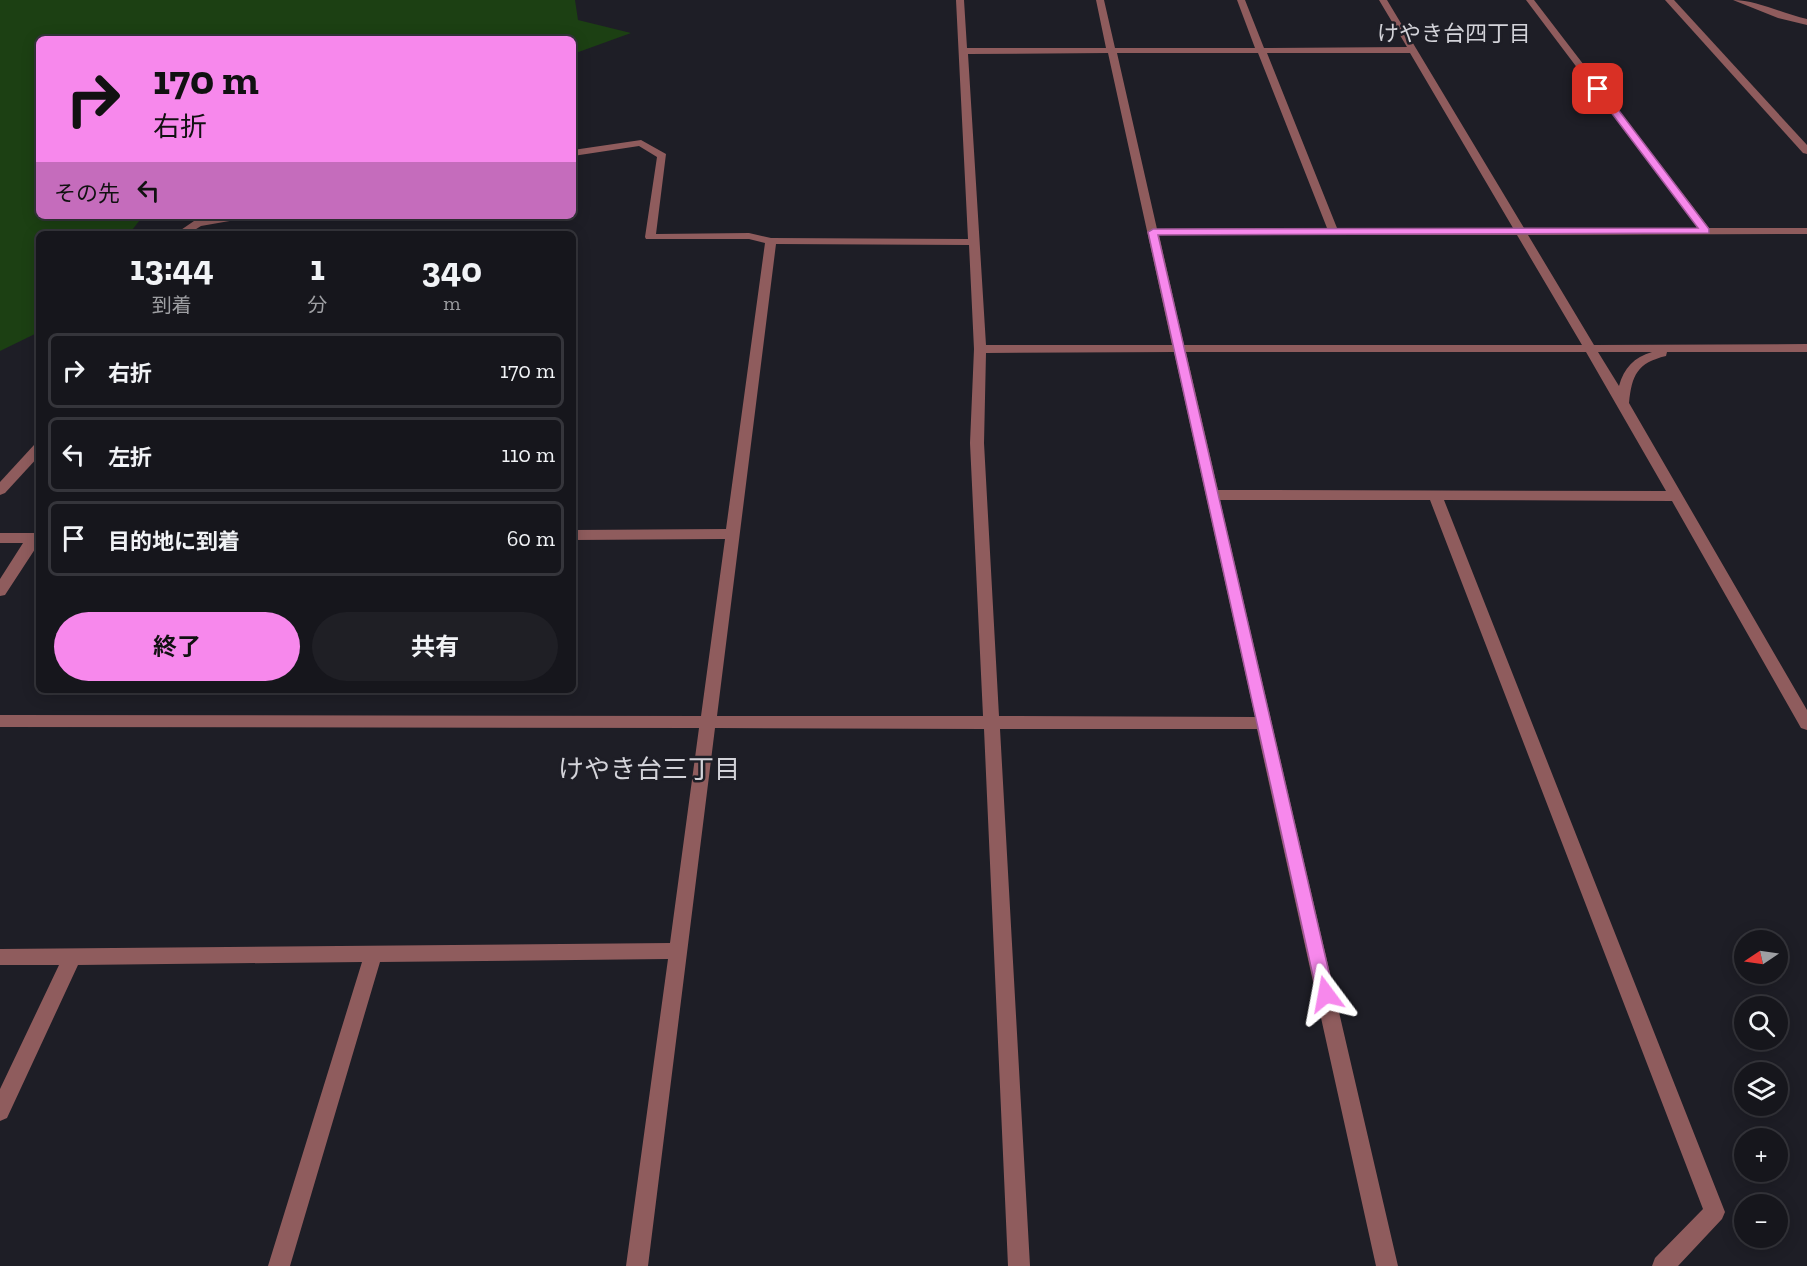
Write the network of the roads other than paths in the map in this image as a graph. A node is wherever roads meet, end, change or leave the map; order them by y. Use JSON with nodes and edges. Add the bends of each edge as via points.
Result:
{"nodes":[{"id":1,"x":960,"y":0,"type":"edge"},
{"id":2,"x":1100,"y":0,"type":"edge"},
{"id":3,"x":1241,"y":0,"type":"edge"},
{"id":4,"x":1383,"y":0,"type":"edge"},
{"id":5,"x":1530,"y":0,"type":"edge"},
{"id":6,"x":1669,"y":0,"type":"edge"},
{"id":7,"x":1737,"y":0,"type":"edge"},
{"id":8,"x":1807,"y":22,"type":"edge"},
{"id":9,"x":1112,"y":50,"type":"junction"},
{"id":10,"x":1261,"y":50,"type":"junction"},
{"id":11,"x":1412,"y":50,"type":"junction"},
{"id":12,"x":963,"y":51,"type":"junction"},
{"id":13,"x":1807,"y":152,"type":"edge"},
{"id":14,"x":576,"y":153,"type":"edge"},
{"id":15,"x":220,"y":219,"type":"edge"},
{"id":16,"x":184,"y":231,"type":"edge"},
{"id":17,"x":1333,"y":231,"type":"junction"},
{"id":18,"x":1519,"y":231,"type":"junction"},
{"id":19,"x":1706,"y":231,"type":"junction"},
{"id":20,"x":1807,"y":231,"type":"edge"},
{"id":21,"x":1153,"y":232,"type":"junction"},
{"id":22,"x":771,"y":241,"type":"junction"},
{"id":23,"x":974,"y":242,"type":"junction"},
{"id":24,"x":1588,"y":348,"type":"junction"},
{"id":25,"x":1688,"y":348,"type":"junction"},
{"id":26,"x":1807,"y":348,"type":"edge"},
{"id":27,"x":980,"y":349,"type":"junction"},
{"id":28,"x":1179,"y":349,"type":"junction"},
{"id":29,"x":1623,"y":404,"type":"junction"},
{"id":30,"x":36,"y":450,"type":"edge"},
{"id":31,"x":0,"y":490,"type":"edge"},
{"id":32,"x":1213,"y":495,"type":"junction"},
{"id":33,"x":1435,"y":495,"type":"junction"},
{"id":34,"x":1676,"y":496,"type":"junction"},
{"id":35,"x":733,"y":534,"type":"junction"},
{"id":36,"x":576,"y":535,"type":"edge"},
{"id":37,"x":0,"y":538,"type":"edge"},
{"id":38,"x":36,"y":538,"type":"edge"},
{"id":39,"x":0,"y":591,"type":"edge"},
{"id":40,"x":0,"y":721,"type":"edge"},
{"id":41,"x":708,"y":721,"type":"junction"},
{"id":42,"x":992,"y":722,"type":"junction"},
{"id":43,"x":1264,"y":723,"type":"junction"},
{"id":44,"x":1807,"y":724,"type":"edge"},
{"id":45,"x":678,"y":951,"type":"junction"},
{"id":46,"x":374,"y":953,"type":"junction"},
{"id":47,"x":0,"y":957,"type":"edge"},
{"id":48,"x":72,"y":957,"type":"junction"},
{"id":49,"x":0,"y":1111,"type":"edge"},
{"id":50,"x":279,"y":1266,"type":"edge"},
{"id":51,"x":637,"y":1266,"type":"edge"},
{"id":52,"x":1019,"y":1266,"type":"edge"},
{"id":53,"x":1387,"y":1266,"type":"edge"},
{"id":54,"x":1663,"y":1266,"type":"edge"}],
"edges":[{"from":1,"to":12,"type":"street"},
{"from":2,"to":9,"type":"street"},
{"from":3,"to":10,"type":"street"},
{"from":4,"to":11,"type":"street"},
{"from":5,"to":19,"type":"street"},
{"from":6,"to":13,"type":"street"},
{"from":7,"to":8,"type":"street"},
{"from":9,"to":10,"type":"street"},
{"from":9,"to":12,"type":"street"},
{"from":9,"to":21,"type":"street"},
{"from":10,"to":11,"type":"street"},
{"from":10,"to":17,"type":"street"},
{"from":11,"to":18,"type":"street"},
{"from":12,"to":23,"type":"street"},
{"from":14,"to":22,"type":"street","via":[[641,143],[662,156],[650,237],[750,236]]},
{"from":15,"to":16,"type":"street","via":[[198,222]]},
{"from":17,"to":18,"type":"street"},
{"from":17,"to":21,"type":"street"},
{"from":18,"to":19,"type":"street"},
{"from":18,"to":24,"type":"street"},
{"from":19,"to":20,"type":"street"},
{"from":21,"to":28,"type":"street"},
{"from":22,"to":23,"type":"street"},
{"from":22,"to":35,"type":"street"},
{"from":23,"to":27,"type":"street"},
{"from":24,"to":25,"type":"street"},
{"from":24,"to":28,"type":"street"},
{"from":24,"to":29,"type":"street"},
{"from":25,"to":26,"type":"street"},
{"from":25,"to":29,"type":"street","via":[[1642,358],[1633,366],[1623,387]]},
{"from":27,"to":28,"type":"street"},
{"from":27,"to":42,"type":"street","via":[[977,443]]},
{"from":28,"to":32,"type":"street"},
{"from":29,"to":34,"type":"street"},
{"from":30,"to":31,"type":"street"},
{"from":32,"to":33,"type":"street"},
{"from":32,"to":43,"type":"street"},
{"from":33,"to":34,"type":"street"},
{"from":33,"to":54,"type":"street","via":[[1715,1212]]},
{"from":34,"to":44,"type":"street"},
{"from":35,"to":36,"type":"street"},
{"from":35,"to":41,"type":"street"},
{"from":37,"to":38,"type":"street"},
{"from":38,"to":39,"type":"street"},
{"from":40,"to":41,"type":"street"},
{"from":41,"to":42,"type":"street"},
{"from":41,"to":45,"type":"street"},
{"from":42,"to":43,"type":"street"},
{"from":42,"to":52,"type":"street"},
{"from":43,"to":53,"type":"street"},
{"from":45,"to":46,"type":"street"},
{"from":45,"to":51,"type":"street"},
{"from":46,"to":48,"type":"street"},
{"from":46,"to":50,"type":"street"},
{"from":47,"to":48,"type":"street"},
{"from":48,"to":49,"type":"street"}]}
